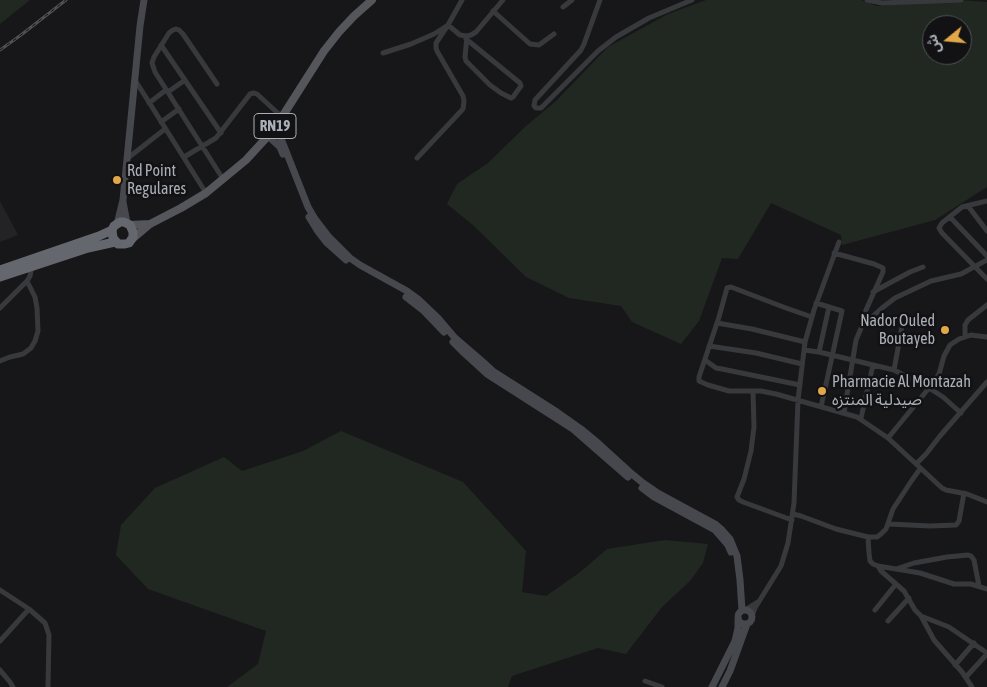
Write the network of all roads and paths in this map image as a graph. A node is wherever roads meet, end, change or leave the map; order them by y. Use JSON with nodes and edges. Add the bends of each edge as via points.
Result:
{"nodes":[{"id":1,"x":144,"y":0,"type":"edge"},
{"id":2,"x":372,"y":0,"type":"edge"},
{"id":3,"x":462,"y":0,"type":"edge"},
{"id":4,"x":503,"y":0,"type":"edge"},
{"id":5,"x":572,"y":0,"type":"edge"},
{"id":6,"x":600,"y":0,"type":"edge"},
{"id":7,"x":692,"y":0,"type":"edge"},
{"id":8,"x":867,"y":0,"type":"edge"},
{"id":9,"x":961,"y":0,"type":"edge"},
{"id":10,"x":563,"y":7,"type":"dead end"},
{"id":11,"x":493,"y":12,"type":"junction"},
{"id":12,"x":448,"y":25,"type":"junction"},
{"id":13,"x":554,"y":34,"type":"dead end"},
{"id":14,"x":467,"y":38,"type":"junction"},
{"id":15,"x":161,"y":45,"type":"junction"},
{"id":16,"x":383,"y":53,"type":"dead end"},
{"id":17,"x":135,"y":80,"type":"junction"},
{"id":18,"x":185,"y":80,"type":"junction"},
{"id":19,"x":217,"y":84,"type":"dead end"},
{"id":20,"x":167,"y":91,"type":"junction"},
{"id":21,"x":149,"y":103,"type":"junction"},
{"id":22,"x":178,"y":109,"type":"junction"},
{"id":23,"x":282,"y":117,"type":"junction"},
{"id":24,"x":161,"y":122,"type":"junction"},
{"id":25,"x":165,"y":129,"type":"junction"},
{"id":26,"x":273,"y":129,"type":"junction"},
{"id":27,"x":221,"y":133,"type":"junction"},
{"id":28,"x":268,"y":136,"type":"junction"},
{"id":29,"x":281,"y":145,"type":"junction"},
{"id":30,"x":203,"y":146,"type":"junction"},
{"id":31,"x":184,"y":157,"type":"junction"},
{"id":32,"x":128,"y":158,"type":"junction"},
{"id":33,"x":417,"y":158,"type":"dead end"},
{"id":34,"x":223,"y":179,"type":"junction"},
{"id":35,"x":206,"y":193,"type":"junction"},
{"id":36,"x":123,"y":200,"type":"junction"},
{"id":37,"x":987,"y":201,"type":"edge"},
{"id":38,"x":968,"y":206,"type":"junction"},
{"id":39,"x":950,"y":217,"type":"junction"},
{"id":40,"x":128,"y":224,"type":"junction"},
{"id":41,"x":150,"y":224,"type":"junction"},
{"id":42,"x":114,"y":227,"type":"junction"},
{"id":43,"x":987,"y":231,"type":"edge"},
{"id":44,"x":131,"y":240,"type":"junction"},
{"id":45,"x":115,"y":242,"type":"junction"},
{"id":46,"x":839,"y":242,"type":"dead end"},
{"id":47,"x":834,"y":253,"type":"junction"},
{"id":48,"x":987,"y":258,"type":"edge"},
{"id":49,"x":32,"y":266,"type":"junction"},
{"id":50,"x":974,"y":266,"type":"junction"},
{"id":51,"x":923,"y":267,"type":"dead end"},
{"id":52,"x":0,"y":270,"type":"edge"},
{"id":53,"x":0,"y":277,"type":"edge"},
{"id":54,"x":987,"y":278,"type":"edge"},
{"id":55,"x":28,"y":281,"type":"junction"},
{"id":56,"x":873,"y":292,"type":"junction"},
{"id":57,"x":816,"y":303,"type":"junction"},
{"id":58,"x":987,"y":305,"type":"edge"},
{"id":59,"x":829,"y":307,"type":"junction"},
{"id":60,"x":0,"y":308,"type":"edge"},
{"id":61,"x":812,"y":316,"type":"junction"},
{"id":62,"x":903,"y":321,"type":"dead end"},
{"id":63,"x":717,"y":323,"type":"junction"},
{"id":64,"x":862,"y":326,"type":"junction"},
{"id":65,"x":964,"y":337,"type":"junction"},
{"id":66,"x":987,"y":337,"type":"edge"},
{"id":67,"x":805,"y":342,"type":"junction"},
{"id":68,"x":709,"y":346,"type":"junction"},
{"id":69,"x":804,"y":350,"type":"junction"},
{"id":70,"x":818,"y":352,"type":"junction"},
{"id":71,"x":832,"y":356,"type":"junction"},
{"id":72,"x":705,"y":360,"type":"junction"},
{"id":73,"x":853,"y":360,"type":"junction"},
{"id":74,"x":0,"y":361,"type":"edge"},
{"id":75,"x":802,"y":364,"type":"junction"},
{"id":76,"x":873,"y":365,"type":"junction"},
{"id":77,"x":894,"y":370,"type":"junction"},
{"id":78,"x":987,"y":382,"type":"edge"},
{"id":79,"x":800,"y":385,"type":"junction"},
{"id":80,"x":929,"y":388,"type":"junction"},
{"id":81,"x":753,"y":391,"type":"junction"},
{"id":82,"x":798,"y":400,"type":"junction"},
{"id":83,"x":821,"y":407,"type":"junction"},
{"id":84,"x":844,"y":413,"type":"junction"},
{"id":85,"x":961,"y":413,"type":"junction"},
{"id":86,"x":861,"y":418,"type":"junction"},
{"id":87,"x":888,"y":438,"type":"junction"},
{"id":88,"x":918,"y":466,"type":"junction"},
{"id":89,"x":964,"y":493,"type":"junction"},
{"id":90,"x":987,"y":502,"type":"edge"},
{"id":91,"x":793,"y":517,"type":"junction"},
{"id":92,"x":889,"y":524,"type":"junction"},
{"id":93,"x":868,"y":537,"type":"junction"},
{"id":94,"x":878,"y":566,"type":"junction"},
{"id":95,"x":896,"y":569,"type":"junction"},
{"id":96,"x":896,"y":584,"type":"junction"},
{"id":97,"x":979,"y":586,"type":"junction"},
{"id":98,"x":987,"y":589,"type":"edge"},
{"id":99,"x":0,"y":590,"type":"edge"},
{"id":100,"x":909,"y":598,"type":"junction"},
{"id":101,"x":759,"y":602,"type":"junction"},
{"id":102,"x":29,"y":609,"type":"junction"},
{"id":103,"x":874,"y":610,"type":"dead end"},
{"id":104,"x":741,"y":614,"type":"junction"},
{"id":105,"x":752,"y":616,"type":"junction"},
{"id":106,"x":921,"y":616,"type":"junction"},
{"id":107,"x":888,"y":621,"type":"dead end"},
{"id":108,"x":747,"y":624,"type":"junction"},
{"id":109,"x":0,"y":641,"type":"edge"},
{"id":110,"x":974,"y":644,"type":"junction"},
{"id":111,"x":987,"y":654,"type":"edge"},
{"id":112,"x":955,"y":665,"type":"junction"},
{"id":113,"x":0,"y":670,"type":"edge"},
{"id":114,"x":966,"y":677,"type":"junction"},
{"id":115,"x":645,"y":681,"type":"dead end"},
{"id":116,"x":13,"y":687,"type":"edge"},
{"id":117,"x":48,"y":687,"type":"edge"},
{"id":118,"x":662,"y":687,"type":"edge"},
{"id":119,"x":712,"y":687,"type":"edge"},
{"id":120,"x":722,"y":687,"type":"edge"},
{"id":121,"x":972,"y":687,"type":"edge"}],
"edges":[{"from":1,"to":17,"type":"street"},
{"from":2,"to":23,"type":"main road","number":"RN19","via":[[338,32]]},
{"from":3,"to":12,"type":"street"},
{"from":4,"to":11,"type":"street"},
{"from":5,"to":10,"type":"street"},
{"from":6,"to":7,"type":"street","via":[[581,50],[535,100],[536,108],[541,108],[616,37],[649,18]]},
{"from":8,"to":9,"type":"street","via":[[882,3]]},
{"from":11,"to":13,"type":"street","via":[[530,44],[540,45]]},
{"from":11,"to":14,"type":"street"},
{"from":12,"to":14,"type":"street"},
{"from":12,"to":16,"type":"street","via":[[424,39]]},
{"from":12,"to":33,"type":"street","via":[[436,48],[463,96],[463,109]]},
{"from":14,"to":14,"type":"street","via":[[466,61],[501,93],[513,97],[520,83]]},
{"from":15,"to":18,"type":"street"},
{"from":15,"to":19,"type":"street","via":[[169,33],[179,30]]},
{"from":15,"to":20,"type":"street","via":[[152,63]]},
{"from":17,"to":21,"type":"street"},
{"from":17,"to":32,"type":"street"},
{"from":18,"to":20,"type":"street"},
{"from":18,"to":27,"type":"street"},
{"from":20,"to":21,"type":"street"},
{"from":20,"to":22,"type":"street"},
{"from":21,"to":24,"type":"street"},
{"from":22,"to":24,"type":"street"},
{"from":22,"to":30,"type":"street"},
{"from":23,"to":26,"type":"main road","number":"RN19"},
{"from":23,"to":27,"type":"street","via":[[254,93]]},
{"from":24,"to":25,"type":"street"},
{"from":25,"to":31,"type":"street"},
{"from":25,"to":32,"type":"street"},
{"from":26,"to":28,"type":"main road","number":"RN19"},
{"from":26,"to":29,"type":"street","via":[[280,136]]},
{"from":27,"to":30,"type":"street"},
{"from":28,"to":29,"type":"street"},
{"from":28,"to":34,"type":"main road","number":"RN19"},
{"from":29,"to":104,"type":"street","via":[[315,219],[350,258],[418,299],[494,372],[581,429],[643,483],[715,524],[730,538],[737,556]]},
{"from":30,"to":31,"type":"street"},
{"from":30,"to":34,"type":"street"},
{"from":31,"to":35,"type":"street"},
{"from":32,"to":36,"type":"street"},
{"from":34,"to":35,"type":"main road","number":"RN19"},
{"from":35,"to":41,"type":"main road","number":"RN19"},
{"from":36,"to":40,"type":"street"},
{"from":36,"to":42,"type":"street"},
{"from":37,"to":38,"type":"street"},
{"from":38,"to":39,"type":"street"},
{"from":38,"to":43,"type":"street"},
{"from":39,"to":48,"type":"street"},
{"from":39,"to":50,"type":"street","via":[[940,225],[940,230]]},
{"from":40,"to":41,"type":"main road","number":"RN19"},
{"from":40,"to":42,"type":"highway","number":"RN19","via":[[120,222]]},
{"from":40,"to":44,"type":"highway","via":[[134,232]]},
{"from":41,"to":44,"type":"main road","number":"RN19"},
{"from":42,"to":45,"type":"highway","via":[[111,234]]},
{"from":42,"to":52,"type":"highway","number":"RN19","via":[[91,240]]},
{"from":44,"to":45,"type":"highway","via":[[122,244]]},
{"from":45,"to":49,"type":"highway"},
{"from":46,"to":47,"type":"street"},
{"from":47,"to":56,"type":"street","via":[[882,267],[883,272]]},
{"from":47,"to":57,"type":"street"},
{"from":48,"to":50,"type":"street"},
{"from":49,"to":53,"type":"highway"},
{"from":49,"to":55,"type":"street"},
{"from":50,"to":54,"type":"street"},
{"from":50,"to":64,"type":"street","via":[[961,274],[931,282],[895,298]]},
{"from":51,"to":56,"type":"street"},
{"from":55,"to":60,"type":"street"},
{"from":55,"to":74,"type":"street","via":[[37,308],[35,341],[23,354]]},
{"from":56,"to":64,"type":"street"},
{"from":57,"to":59,"type":"street"},
{"from":57,"to":61,"type":"street"},
{"from":58,"to":65,"type":"street","via":[[968,320]]},
{"from":59,"to":70,"type":"street"},
{"from":59,"to":71,"type":"street","via":[[842,310]]},
{"from":61,"to":63,"type":"street","via":[[729,287]]},
{"from":61,"to":67,"type":"street"},
{"from":62,"to":77,"type":"street"},
{"from":63,"to":67,"type":"street"},
{"from":63,"to":68,"type":"street"},
{"from":64,"to":73,"type":"street"},
{"from":65,"to":66,"type":"street"},
{"from":65,"to":80,"type":"street","via":[[946,350],[939,374]]},
{"from":67,"to":69,"type":"street"},
{"from":68,"to":72,"type":"street"},
{"from":68,"to":75,"type":"street"},
{"from":69,"to":70,"type":"street"},
{"from":69,"to":75,"type":"street"},
{"from":70,"to":71,"type":"street"},
{"from":71,"to":73,"type":"street"},
{"from":71,"to":83,"type":"street"},
{"from":72,"to":79,"type":"street","via":[[722,370]]},
{"from":72,"to":81,"type":"street","via":[[700,382],[729,391]]},
{"from":73,"to":76,"type":"street"},
{"from":73,"to":84,"type":"street"},
{"from":75,"to":79,"type":"street"},
{"from":76,"to":77,"type":"street"},
{"from":76,"to":86,"type":"street"},
{"from":77,"to":80,"type":"street"},
{"from":78,"to":85,"type":"street"},
{"from":79,"to":82,"type":"street"},
{"from":80,"to":85,"type":"street"},
{"from":80,"to":87,"type":"street"},
{"from":81,"to":82,"type":"street"},
{"from":81,"to":91,"type":"street","via":[[751,451],[737,497]]},
{"from":82,"to":83,"type":"street"},
{"from":82,"to":91,"type":"street"},
{"from":83,"to":84,"type":"street"},
{"from":84,"to":86,"type":"street"},
{"from":85,"to":88,"type":"street"},
{"from":86,"to":87,"type":"street"},
{"from":87,"to":88,"type":"street"},
{"from":88,"to":89,"type":"street","via":[[942,488]]},
{"from":88,"to":92,"type":"street"},
{"from":89,"to":90,"type":"street"},
{"from":89,"to":92,"type":"street","via":[[956,525]]},
{"from":91,"to":93,"type":"street","via":[[801,516]]},
{"from":91,"to":101,"type":"street","via":[[784,560]]},
{"from":92,"to":93,"type":"street","via":[[880,535]]},
{"from":93,"to":94,"type":"street","via":[[869,558]]},
{"from":94,"to":95,"type":"street"},
{"from":94,"to":96,"type":"street"},
{"from":95,"to":97,"type":"street","via":[[954,584]]},
{"from":95,"to":97,"type":"street","via":[[968,555],[974,560]]},
{"from":96,"to":100,"type":"street"},
{"from":96,"to":103,"type":"street"},
{"from":97,"to":98,"type":"street"},
{"from":99,"to":102,"type":"street"},
{"from":100,"to":106,"type":"street"},
{"from":100,"to":107,"type":"street"},
{"from":101,"to":104,"type":"street"},
{"from":101,"to":105,"type":"street"},
{"from":102,"to":109,"type":"street"},
{"from":102,"to":117,"type":"street","via":[[48,630]]},
{"from":104,"to":105,"type":"street","via":[[749,612]]},
{"from":104,"to":108,"type":"street","via":[[742,624]]},
{"from":104,"to":119,"type":"street","via":[[734,641]]},
{"from":105,"to":108,"type":"street"},
{"from":106,"to":110,"type":"street","via":[[949,626]]},
{"from":106,"to":112,"type":"street","via":[[934,640]]},
{"from":108,"to":120,"type":"street"},
{"from":110,"to":111,"type":"street"},
{"from":110,"to":112,"type":"street"},
{"from":111,"to":114,"type":"street"},
{"from":112,"to":114,"type":"street"},
{"from":113,"to":116,"type":"street"},
{"from":114,"to":121,"type":"street"},
{"from":115,"to":118,"type":"street"}]}
